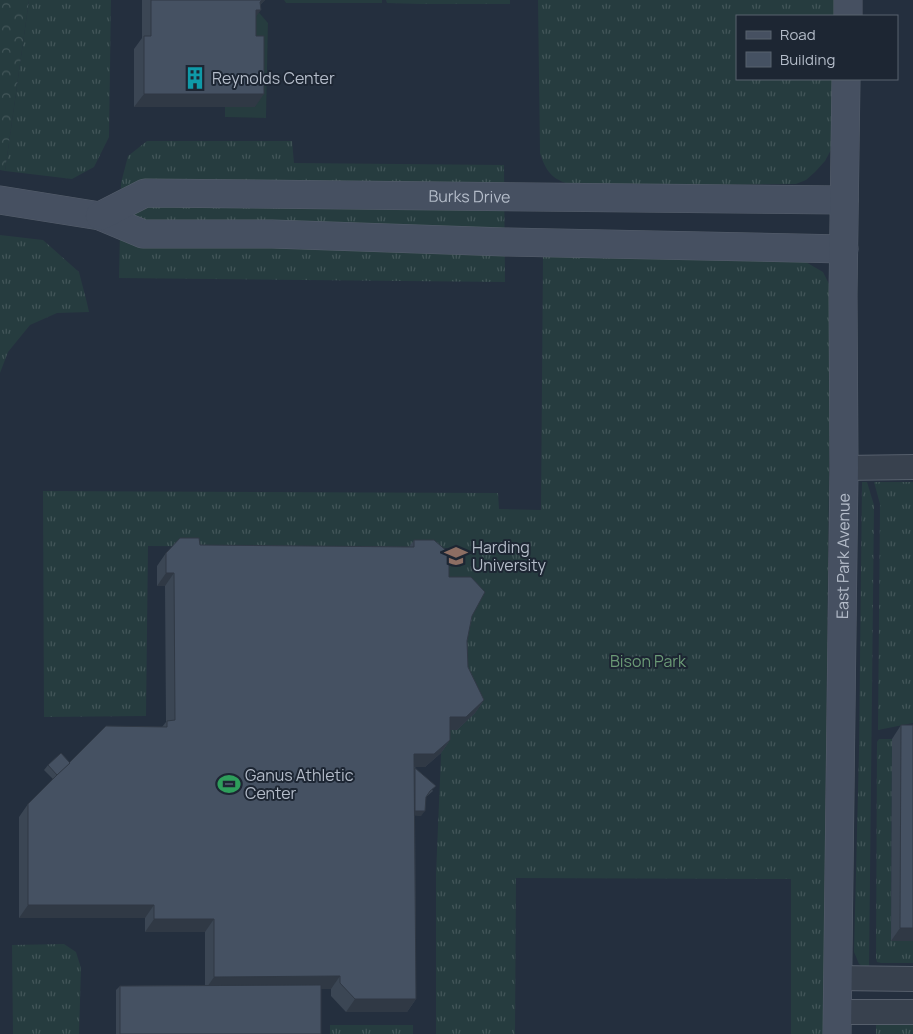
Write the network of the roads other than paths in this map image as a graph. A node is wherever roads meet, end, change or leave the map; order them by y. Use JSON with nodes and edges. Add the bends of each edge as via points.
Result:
{"nodes":[{"id":1,"x":848,"y":0,"type":"edge"},
{"id":2,"x":848,"y":15,"type":"edge"},
{"id":3,"x":846,"y":80,"type":"edge"},
{"id":4,"x":844,"y":200,"type":"junction"},
{"id":5,"x":12,"y":202,"type":"edge"},
{"id":6,"x":100,"y":216,"type":"junction"},
{"id":7,"x":844,"y":249,"type":"junction"},
{"id":8,"x":913,"y":467,"type":"edge"},
{"id":9,"x":844,"y":468,"type":"junction"},
{"id":10,"x":913,"y":979,"type":"edge"},
{"id":11,"x":913,"y":997,"type":"edge"},
{"id":12,"x":837,"y":1005,"type":"edge"},
{"id":13,"x":913,"y":1012,"type":"edge"}],
"edges":[{"from":1,"to":2,"type":"street"},
{"from":3,"to":4,"type":"street","name":"East Park Avenue"},
{"from":4,"to":6,"type":"street","name":"Burks Drive","via":[[145,193]]},
{"from":4,"to":7,"type":"street","name":"East Park Avenue"},
{"from":5,"to":6,"type":"street"},
{"from":6,"to":7,"type":"street","via":[[143,234],[272,234]]},
{"from":7,"to":9,"type":"street","name":"East Park Avenue"},
{"from":8,"to":9,"type":"street"},
{"from":9,"to":12,"type":"street","name":"East Park Avenue"},
{"from":10,"to":12,"type":"street"},
{"from":11,"to":12,"type":"street"},
{"from":12,"to":13,"type":"street"}]}
